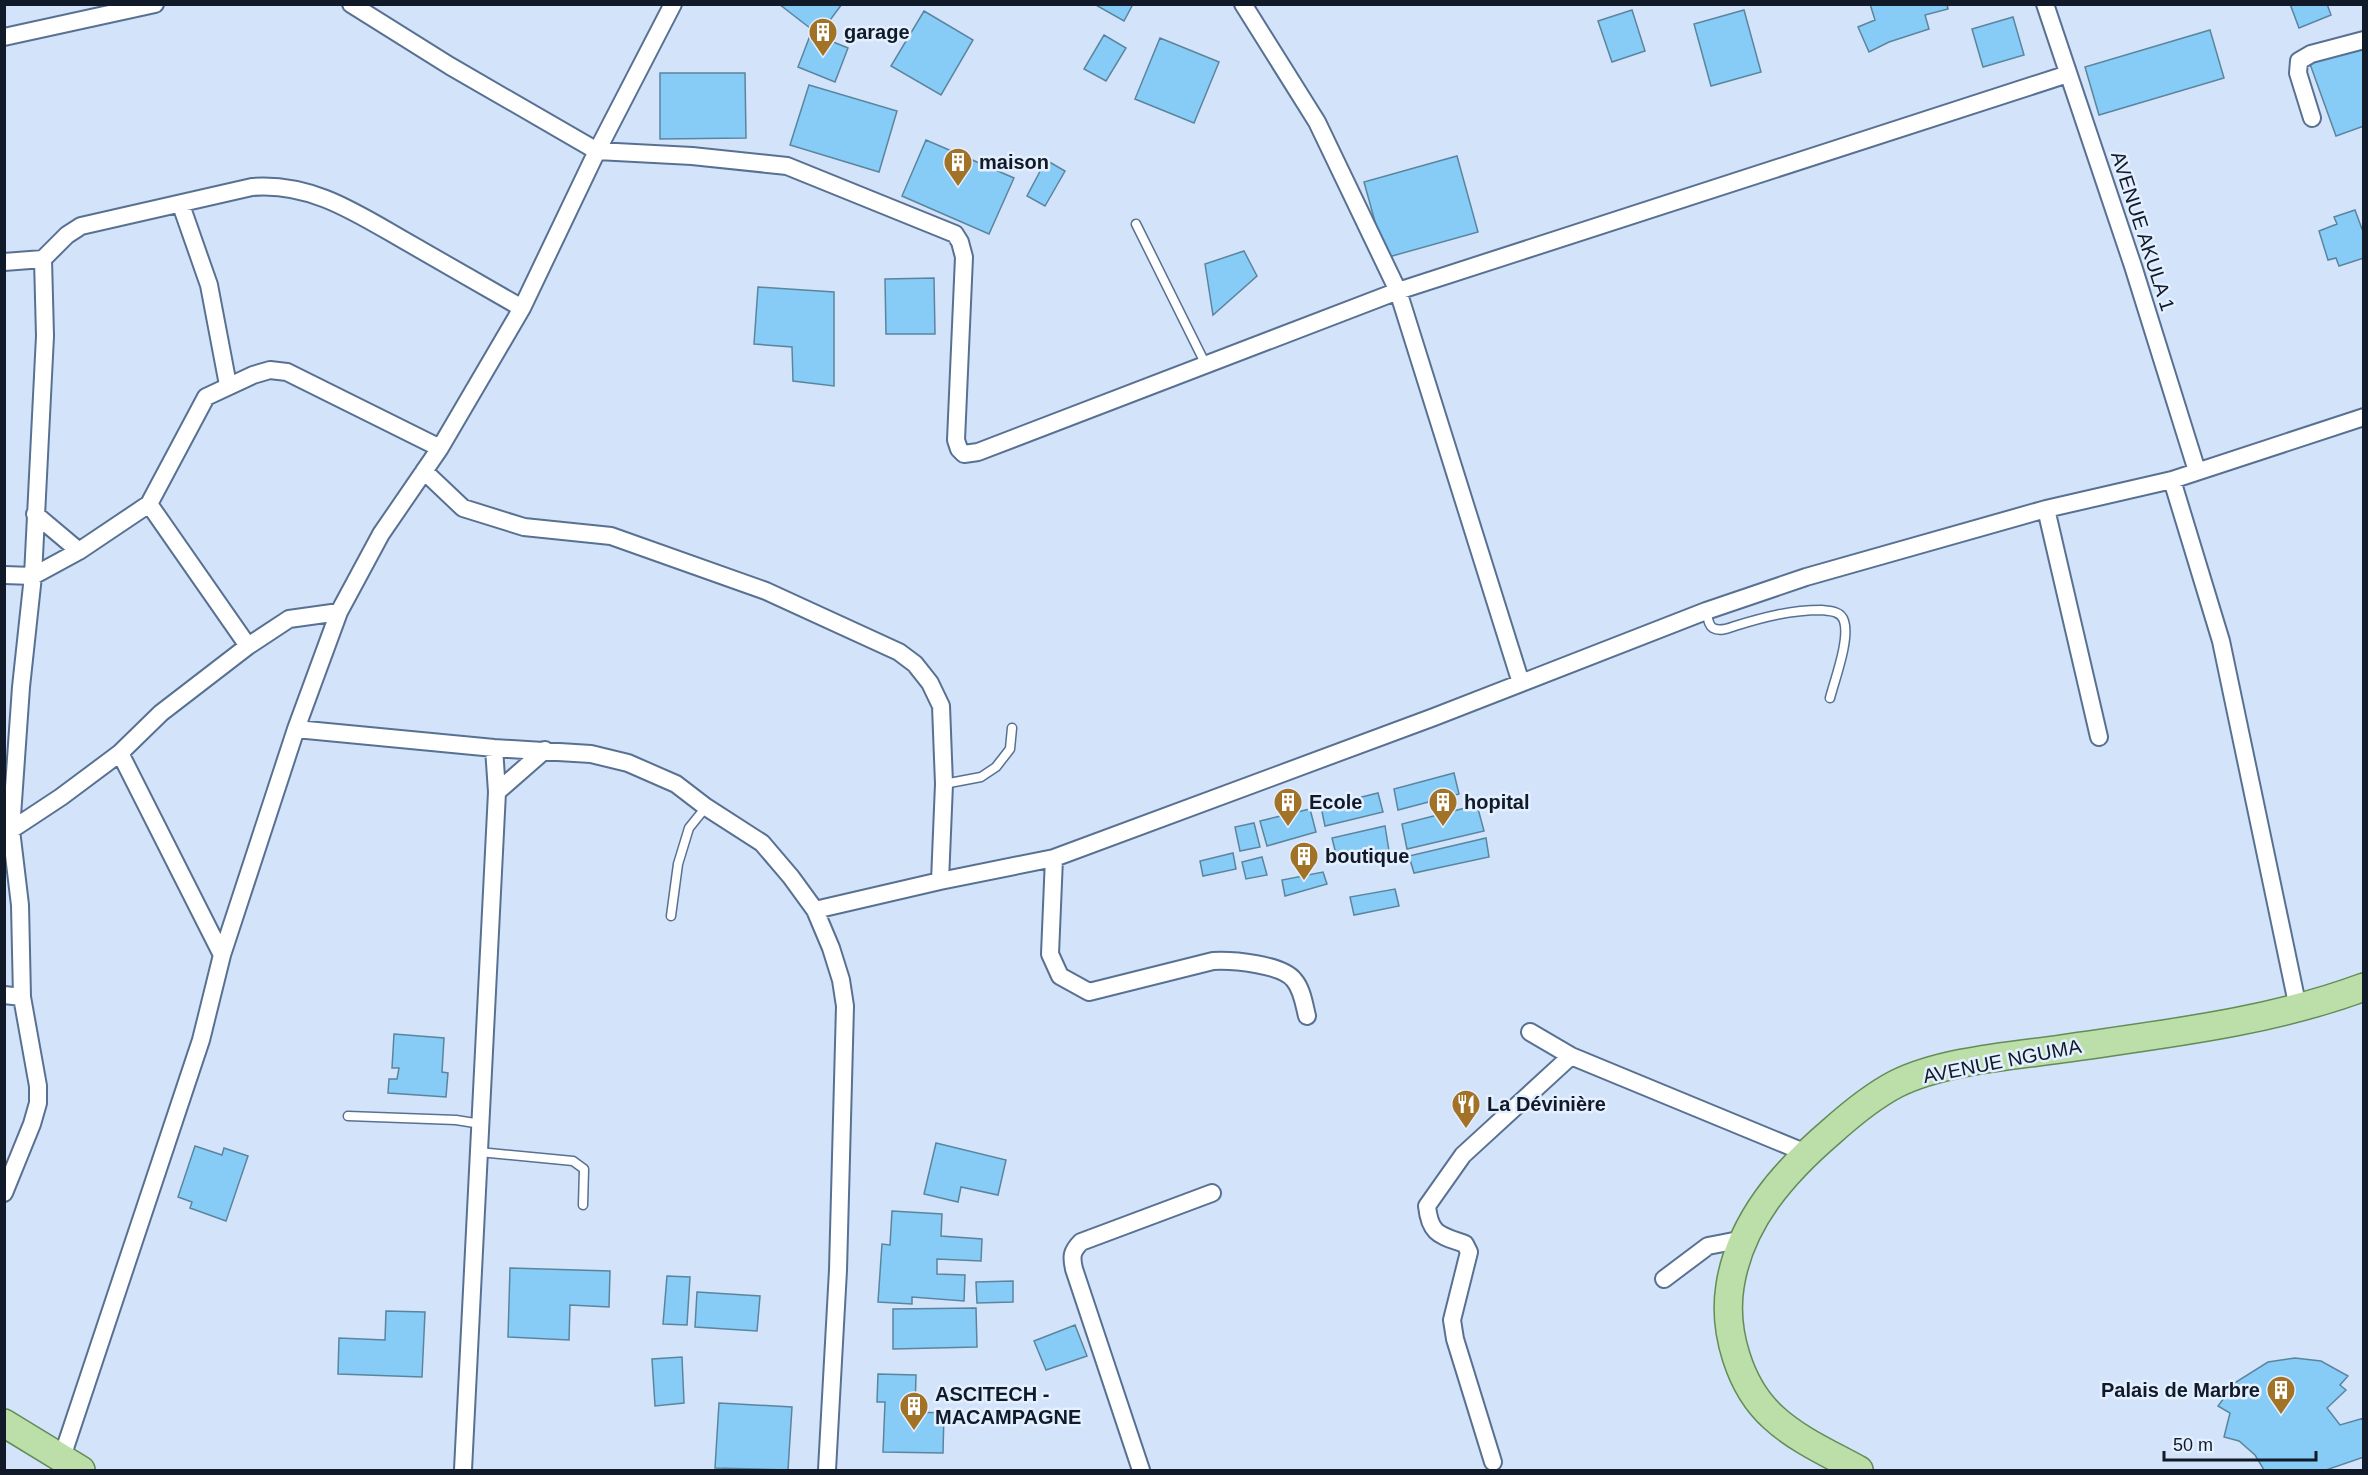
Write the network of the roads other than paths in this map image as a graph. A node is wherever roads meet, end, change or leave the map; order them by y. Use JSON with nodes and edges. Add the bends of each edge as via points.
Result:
{"nodes":[{"id":1,"x":155,"y":4,"type":"edge"},
{"id":2,"x":351,"y":4,"type":"edge"},
{"id":3,"x":673,"y":4,"type":"edge"},
{"id":4,"x":1243,"y":4,"type":"edge"},
{"id":5,"x":2045,"y":4,"type":"edge"},
{"id":6,"x":4,"y":37,"type":"edge"},
{"id":7,"x":2364,"y":40,"type":"edge"},
{"id":8,"x":2068,"y":74,"type":"junction"},
{"id":9,"x":2312,"y":118,"type":"dead end"},
{"id":10,"x":597,"y":151,"type":"junction"},
{"id":11,"x":181,"y":205,"type":"junction"},
{"id":12,"x":1136,"y":225,"type":"dead end"},
{"id":13,"x":43,"y":259,"type":"junction"},
{"id":14,"x":4,"y":262,"type":"edge"},
{"id":15,"x":1398,"y":291,"type":"junction"},
{"id":16,"x":522,"y":308,"type":"junction"},
{"id":17,"x":1206,"y":365,"type":"junction"},
{"id":18,"x":228,"y":385,"type":"junction"},
{"id":19,"x":2364,"y":417,"type":"edge"},
{"id":20,"x":440,"y":448,"type":"junction"},
{"id":21,"x":424,"y":471,"type":"junction"},
{"id":22,"x":2197,"y":471,"type":"junction"},
{"id":23,"x":2172,"y":480,"type":"junction"},
{"id":24,"x":148,"y":504,"type":"junction"},
{"id":25,"x":2046,"y":509,"type":"junction"},
{"id":26,"x":35,"y":514,"type":"junction"},
{"id":27,"x":79,"y":551,"type":"junction"},
{"id":28,"x":4,"y":575,"type":"edge"},
{"id":29,"x":33,"y":576,"type":"junction"},
{"id":30,"x":1706,"y":611,"type":"junction"},
{"id":31,"x":339,"y":612,"type":"junction"},
{"id":32,"x":248,"y":646,"type":"junction"},
{"id":33,"x":1521,"y":683,"type":"junction"},
{"id":34,"x":1830,"y":698,"type":"dead end"},
{"id":35,"x":1012,"y":728,"type":"dead end"},
{"id":36,"x":296,"y":729,"type":"junction"},
{"id":37,"x":2099,"y":737,"type":"dead end"},
{"id":38,"x":494,"y":748,"type":"junction"},
{"id":39,"x":545,"y":750,"type":"junction"},
{"id":40,"x":120,"y":753,"type":"junction"},
{"id":41,"x":944,"y":784,"type":"junction"},
{"id":42,"x":497,"y":792,"type":"junction"},
{"id":43,"x":706,"y":807,"type":"junction"},
{"id":44,"x":8,"y":830,"type":"edge"},
{"id":45,"x":1054,"y":858,"type":"junction"},
{"id":46,"x":940,"y":881,"type":"junction"},
{"id":47,"x":815,"y":910,"type":"junction"},
{"id":48,"x":671,"y":916,"type":"dead end"},
{"id":49,"x":222,"y":955,"type":"junction"},
{"id":50,"x":2364,"y":987,"type":"edge"},
{"id":51,"x":4,"y":995,"type":"edge"},
{"id":52,"x":22,"y":997,"type":"junction"},
{"id":53,"x":2298,"y":1008,"type":"junction"},
{"id":54,"x":1307,"y":1016,"type":"dead end"},
{"id":55,"x":1530,"y":1032,"type":"dead end"},
{"id":56,"x":1571,"y":1056,"type":"junction"},
{"id":57,"x":348,"y":1116,"type":"dead end"},
{"id":58,"x":481,"y":1124,"type":"junction"},
{"id":59,"x":479,"y":1152,"type":"junction"},
{"id":60,"x":1806,"y":1153,"type":"junction"},
{"id":61,"x":1212,"y":1192,"type":"dead end"},
{"id":62,"x":4,"y":1193,"type":"edge"},
{"id":63,"x":583,"y":1205,"type":"dead end"},
{"id":64,"x":1744,"y":1239,"type":"junction"},
{"id":65,"x":1664,"y":1279,"type":"dead end"},
{"id":66,"x":4,"y":1423,"type":"edge"},
{"id":67,"x":1493,"y":1461,"type":"dead end"},
{"id":68,"x":71,"y":1464,"type":"edge"},
{"id":69,"x":463,"y":1470,"type":"edge"},
{"id":70,"x":828,"y":1470,"type":"edge"},
{"id":71,"x":1141,"y":1470,"type":"edge"},
{"id":72,"x":1859,"y":1470,"type":"edge"}],
"edges":[{"from":1,"to":6,"type":"street"},
{"from":2,"to":10,"type":"street"},
{"from":3,"to":10,"type":"street"},
{"from":4,"to":15,"type":"street","via":[[1317,122]]},
{"from":5,"to":8,"type":"street","name":"AVENUE AKULA 1"},
{"from":7,"to":9,"type":"street","via":[[2299,61],[2298,73]]},
{"from":8,"to":15,"type":"street"},
{"from":8,"to":22,"type":"street","name":"AVENUE AKULA 1"},
{"from":10,"to":16,"type":"street"},
{"from":10,"to":17,"type":"street","via":[[787,166],[955,234],[964,257],[956,440],[964,454]]},
{"from":11,"to":13,"type":"street","via":[[81,226]]},
{"from":11,"to":16,"type":"street","via":[[252,187],[295,188],[339,204]]},
{"from":11,"to":18,"type":"street","via":[[209,285]]},
{"from":12,"to":17,"type":"lane"},
{"from":13,"to":14,"type":"street"},
{"from":13,"to":26,"type":"street","via":[[45,336]]},
{"from":15,"to":17,"type":"street"},
{"from":15,"to":33,"type":"street"},
{"from":16,"to":20,"type":"street"},
{"from":18,"to":20,"type":"street","via":[[270,370],[287,372]]},
{"from":18,"to":24,"type":"street","via":[[206,396]]},
{"from":19,"to":22,"type":"street"},
{"from":20,"to":21,"type":"street"},
{"from":21,"to":31,"type":"street","via":[[381,534]]},
{"from":21,"to":41,"type":"street","via":[[463,508],[524,527],[611,536],[766,591],[899,652],[930,683],[941,706]]},
{"from":22,"to":23,"type":"street"},
{"from":23,"to":25,"type":"street"},
{"from":23,"to":53,"type":"street","via":[[2221,641]]},
{"from":24,"to":27,"type":"street"},
{"from":24,"to":32,"type":"street"},
{"from":25,"to":30,"type":"street","via":[[1806,577]]},
{"from":25,"to":37,"type":"street"},
{"from":26,"to":27,"type":"street"},
{"from":26,"to":29,"type":"street"},
{"from":27,"to":29,"type":"street"},
{"from":28,"to":29,"type":"street"},
{"from":29,"to":44,"type":"street"},
{"from":30,"to":33,"type":"street"},
{"from":30,"to":34,"type":"lane","via":[[1715,630],[1800,610],[1839,613],[1845,637]]},
{"from":31,"to":32,"type":"street","via":[[289,619]]},
{"from":31,"to":36,"type":"street"},
{"from":32,"to":40,"type":"street","via":[[161,713]]},
{"from":33,"to":45,"type":"street"},
{"from":35,"to":41,"type":"lane","via":[[1010,749],[996,767],[981,777]]},
{"from":36,"to":38,"type":"street"},
{"from":36,"to":49,"type":"street"},
{"from":38,"to":39,"type":"street"},
{"from":38,"to":42,"type":"street"},
{"from":39,"to":42,"type":"street"},
{"from":39,"to":43,"type":"street","via":[[591,754],[628,764],[676,784]]},
{"from":40,"to":44,"type":"street","via":[[62,797]]},
{"from":40,"to":49,"type":"street"},
{"from":41,"to":46,"type":"street"},
{"from":42,"to":58,"type":"street"},
{"from":43,"to":47,"type":"street","via":[[762,843]]},
{"from":43,"to":48,"type":"lane","via":[[688,828]]},
{"from":44,"to":52,"type":"street","via":[[20,905]]},
{"from":45,"to":46,"type":"street"},
{"from":45,"to":54,"type":"street","via":[[1050,954],[1060,976],[1089,992],[1231,960],[1289,975],[1298,988]]},
{"from":46,"to":47,"type":"street"},
{"from":47,"to":70,"type":"street","via":[[841,980],[844,1006],[838,1270]]},
{"from":49,"to":68,"type":"street","via":[[201,1040]]},
{"from":50,"to":53,"type":"main road","name":"AVENUE NGUMA"},
{"from":51,"to":52,"type":"street"},
{"from":52,"to":62,"type":"street","via":[[38,1073],[38,1103]]},
{"from":53,"to":60,"type":"main road","name":"AVENUE NGUMA","via":[[2191,1030],[1938,1069],[1897,1084],[1852,1113]]},
{"from":55,"to":56,"type":"street"},
{"from":56,"to":60,"type":"street"},
{"from":56,"to":67,"type":"street","via":[[1463,1155],[1427,1206],[1429,1224],[1438,1234],[1465,1244],[1469,1252],[1452,1320]]},
{"from":57,"to":58,"type":"lane"},
{"from":58,"to":59,"type":"street"},
{"from":59,"to":63,"type":"lane","via":[[573,1161],[584,1168]]},
{"from":59,"to":69,"type":"street"},
{"from":60,"to":64,"type":"main road","name":"AVENUE NGUMA","via":[[1764,1201]]},
{"from":61,"to":71,"type":"street","via":[[1081,1242],[1073,1250],[1074,1269]]},
{"from":64,"to":65,"type":"street","via":[[1708,1246]]},
{"from":64,"to":72,"type":"main road","name":"AVENUE NGUMA","via":[[1734,1264],[1729,1295],[1736,1353],[1747,1383],[1773,1417],[1796,1435]]},
{"from":66,"to":68,"type":"main road"}]}
